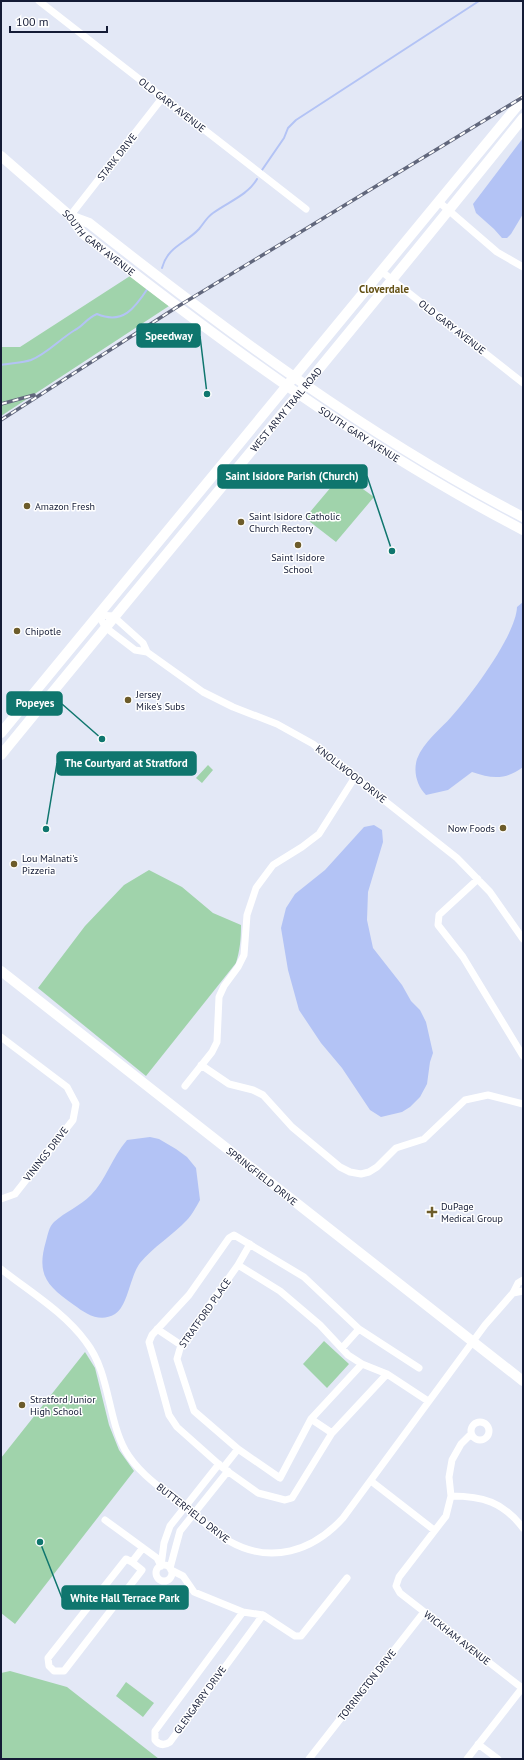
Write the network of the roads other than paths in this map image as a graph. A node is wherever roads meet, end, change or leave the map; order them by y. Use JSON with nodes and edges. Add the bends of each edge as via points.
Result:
{"nodes":[{"id":1,"x":39,"y":1,"type":"edge"},
{"id":2,"x":163,"y":98,"type":"junction"},
{"id":3,"x":523,"y":99,"type":"edge"},
{"id":4,"x":523,"y":118,"type":"edge"},
{"id":5,"x":1,"y":156,"type":"edge"},
{"id":6,"x":439,"y":202,"type":"junction"},
{"id":7,"x":306,"y":209,"type":"dead end"},
{"id":8,"x":449,"y":210,"type":"junction"},
{"id":9,"x":70,"y":216,"type":"junction"},
{"id":10,"x":523,"y":267,"type":"edge"},
{"id":11,"x":381,"y":271,"type":"junction"},
{"id":12,"x":393,"y":280,"type":"junction"},
{"id":13,"x":294,"y":376,"type":"junction"},
{"id":14,"x":523,"y":383,"type":"edge"},
{"id":15,"x":307,"y":385,"type":"junction"},
{"id":16,"x":286,"y":386,"type":"junction"},
{"id":17,"x":299,"y":395,"type":"junction"},
{"id":18,"x":523,"y":517,"type":"edge"},
{"id":19,"x":523,"y":530,"type":"edge"},
{"id":20,"x":99,"y":615,"type":"junction"},
{"id":21,"x":113,"y":616,"type":"junction"},
{"id":22,"x":105,"y":627,"type":"junction"},
{"id":23,"x":147,"y":652,"type":"junction"},
{"id":24,"x":1,"y":733,"type":"edge"},
{"id":25,"x":1,"y":754,"type":"edge"},
{"id":26,"x":355,"y":777,"type":"junction"},
{"id":27,"x":478,"y":879,"type":"junction"},
{"id":28,"x":523,"y":939,"type":"edge"},
{"id":29,"x":1,"y":971,"type":"edge"},
{"id":30,"x":1,"y":1037,"type":"edge"},
{"id":31,"x":523,"y":1056,"type":"edge"},
{"id":32,"x":201,"y":1065,"type":"junction"},
{"id":33,"x":185,"y":1086,"type":"dead end"},
{"id":34,"x":523,"y":1104,"type":"edge"},
{"id":35,"x":1,"y":1199,"type":"edge"},
{"id":36,"x":250,"y":1244,"type":"junction"},
{"id":37,"x":238,"y":1265,"type":"junction"},
{"id":38,"x":1,"y":1269,"type":"edge"},
{"id":39,"x":523,"y":1280,"type":"edge"},
{"id":40,"x":523,"y":1291,"type":"edge"},
{"id":41,"x":513,"y":1294,"type":"junction"},
{"id":42,"x":359,"y":1329,"type":"junction"},
{"id":43,"x":157,"y":1330,"type":"junction"},
{"id":44,"x":473,"y":1342,"type":"junction"},
{"id":45,"x":181,"y":1345,"type":"junction"},
{"id":46,"x":342,"y":1348,"type":"junction"},
{"id":47,"x":362,"y":1364,"type":"junction"},
{"id":48,"x":419,"y":1368,"type":"dead end"},
{"id":49,"x":386,"y":1374,"type":"junction"},
{"id":50,"x":523,"y":1381,"type":"edge"},
{"id":51,"x":428,"y":1401,"type":"junction"},
{"id":52,"x":311,"y":1419,"type":"junction"},
{"id":53,"x":332,"y":1434,"type":"junction"},
{"id":54,"x":471,"y":1434,"type":"dead end"},
{"id":55,"x":238,"y":1450,"type":"junction"},
{"id":56,"x":224,"y":1468,"type":"junction"},
{"id":57,"x":371,"y":1481,"type":"junction"},
{"id":58,"x":451,"y":1496,"type":"junction"},
{"id":59,"x":185,"y":1507,"type":"junction"},
{"id":60,"x":194,"y":1514,"type":"junction"},
{"id":61,"x":105,"y":1520,"type":"dead end"},
{"id":62,"x":523,"y":1528,"type":"edge"},
{"id":63,"x":434,"y":1530,"type":"junction"},
{"id":64,"x":142,"y":1549,"type":"junction"},
{"id":65,"x":132,"y":1562,"type":"junction"},
{"id":66,"x":161,"y":1566,"type":"junction"},
{"id":67,"x":170,"y":1569,"type":"junction"},
{"id":68,"x":347,"y":1578,"type":"dead end"},
{"id":69,"x":243,"y":1612,"type":"junction"},
{"id":70,"x":424,"y":1612,"type":"junction"},
{"id":71,"x":263,"y":1615,"type":"junction"},
{"id":72,"x":522,"y":1688,"type":"edge"},
{"id":73,"x":478,"y":1744,"type":"junction"},
{"id":74,"x":309,"y":1759,"type":"edge"},
{"id":75,"x":466,"y":1759,"type":"edge"},
{"id":76,"x":498,"y":1759,"type":"edge"}],
"edges":[{"from":1,"to":2,"type":"street","name":"OLD GARY AVENUE"},
{"from":2,"to":7,"type":"street","name":"OLD GARY AVENUE"},
{"from":2,"to":9,"type":"street","name":"STARK DRIVE"},
{"from":3,"to":6,"type":"main road","name":"WEST ARMY TRAIL ROAD"},
{"from":4,"to":8,"type":"main road","name":"WEST ARMY TRAIL ROAD"},
{"from":5,"to":9,"type":"main road"},
{"from":6,"to":8,"type":"street"},
{"from":6,"to":11,"type":"main road","name":"WEST ARMY TRAIL ROAD"},
{"from":8,"to":10,"type":"street","via":[[497,252]]},
{"from":8,"to":12,"type":"main road","name":"WEST ARMY TRAIL ROAD"},
{"from":9,"to":13,"type":"main road","name":"SOUTH GARY AVENUE","via":[[89,223],[188,300]]},
{"from":9,"to":16,"type":"main road","name":"SOUTH GARY AVENUE","via":[[82,233],[183,312]]},
{"from":11,"to":12,"type":"street","name":"OLD GARY AVENUE"},
{"from":11,"to":13,"type":"main road","name":"WEST ARMY TRAIL ROAD"},
{"from":12,"to":14,"type":"street","name":"OLD GARY AVENUE"},
{"from":12,"to":15,"type":"main road","name":"WEST ARMY TRAIL ROAD"},
{"from":13,"to":15,"type":"main road","name":"SOUTH GARY AVENUE"},
{"from":13,"to":16,"type":"main road","name":"WEST ARMY TRAIL ROAD"},
{"from":15,"to":17,"type":"main road","name":"WEST ARMY TRAIL ROAD"},
{"from":15,"to":18,"type":"main road","name":"SOUTH GARY AVENUE","via":[[403,449]]},
{"from":16,"to":17,"type":"main road","name":"SOUTH GARY AVENUE"},
{"from":16,"to":20,"type":"main road","name":"WEST ARMY TRAIL ROAD"},
{"from":17,"to":19,"type":"main road","name":"SOUTH GARY AVENUE","via":[[413,469]]},
{"from":17,"to":21,"type":"main road","name":"WEST ARMY TRAIL ROAD"},
{"from":20,"to":21,"type":"street"},
{"from":20,"to":22,"type":"street","name":"KNOLLWOOD DRIVE"},
{"from":20,"to":24,"type":"main road","name":"WEST ARMY TRAIL ROAD"},
{"from":21,"to":22,"type":"main road","name":"WEST ARMY TRAIL ROAD"},
{"from":21,"to":23,"type":"street","name":"KNOLLWOOD DRIVE","via":[[143,642]]},
{"from":22,"to":23,"type":"street","name":"KNOLLWOOD DRIVE","via":[[135,650]]},
{"from":22,"to":25,"type":"main road","name":"WEST ARMY TRAIL ROAD"},
{"from":23,"to":26,"type":"street","name":"KNOLLWOOD DRIVE","via":[[224,704],[294,732]]},
{"from":26,"to":27,"type":"street","name":"KNOLLWOOD DRIVE","via":[[448,850]]},
{"from":26,"to":32,"type":"street","via":[[319,834],[311,842],[273,865],[256,888],[247,915],[244,956],[224,986],[218,1008],[217,1042]]},
{"from":27,"to":28,"type":"street","name":"KNOLLWOOD DRIVE","via":[[503,908]]},
{"from":27,"to":31,"type":"street","via":[[440,915],[438,925],[463,957]]},
{"from":29,"to":44,"type":"main road","name":"SPRINGFIELD DRIVE"},
{"from":30,"to":35,"type":"street","name":"VININGS DRIVE","via":[[67,1087],[76,1104],[73,1120],[15,1194]]},
{"from":32,"to":33,"type":"street"},
{"from":32,"to":34,"type":"street","via":[[229,1084],[263,1095],[292,1127],[340,1167],[361,1174],[377,1167],[396,1148],[424,1139],[465,1100],[488,1095]]},
{"from":36,"to":37,"type":"street","name":"STRATFORD PLACE"},
{"from":36,"to":42,"type":"street","via":[[304,1277]]},
{"from":36,"to":43,"type":"street","via":[[234,1235],[229,1238],[190,1295]]},
{"from":37,"to":45,"type":"street","name":"STRATFORD PLACE"},
{"from":37,"to":46,"type":"street","via":[[280,1291],[320,1325]]},
{"from":38,"to":59,"type":"street","name":"BUTTERFIELD DRIVE","via":[[66,1320],[87,1343],[100,1367],[113,1421],[125,1451],[142,1472]]},
{"from":39,"to":41,"type":"street","name":"BUTTERFIELD DRIVE","via":[[518,1283]]},
{"from":40,"to":41,"type":"street"},
{"from":41,"to":44,"type":"street","name":"BUTTERFIELD DRIVE"},
{"from":42,"to":46,"type":"street"},
{"from":42,"to":48,"type":"street"},
{"from":43,"to":45,"type":"street"},
{"from":43,"to":56,"type":"street","via":[[149,1342],[169,1415],[177,1427]]},
{"from":44,"to":50,"type":"main road","name":"SPRINGFIELD DRIVE"},
{"from":44,"to":51,"type":"street","name":"BUTTERFIELD DRIVE"},
{"from":45,"to":55,"type":"street","name":"STRATFORD PLACE","via":[[177,1359],[194,1411]]},
{"from":46,"to":47,"type":"street"},
{"from":47,"to":49,"type":"street"},
{"from":47,"to":52,"type":"street","name":"STRATFORD PLACE"},
{"from":49,"to":51,"type":"street"},
{"from":49,"to":53,"type":"street"},
{"from":51,"to":57,"type":"street","name":"BUTTERFIELD DRIVE"},
{"from":52,"to":53,"type":"street"},
{"from":52,"to":55,"type":"street","name":"STRATFORD PLACE","via":[[280,1478]]},
{"from":53,"to":56,"type":"street","via":[[292,1498],[285,1500],[258,1493]]},
{"from":54,"to":58,"type":"street","via":[[461,1444],[452,1460],[449,1477]]},
{"from":55,"to":56,"type":"street"},
{"from":56,"to":59,"type":"street"},
{"from":56,"to":60,"type":"street"},
{"from":57,"to":60,"type":"street","name":"BUTTERFIELD DRIVE","via":[[332,1531],[317,1542],[289,1553],[258,1552],[238,1546]]},
{"from":57,"to":63,"type":"street"},
{"from":58,"to":62,"type":"street","via":[[472,1496],[490,1501],[505,1509]]},
{"from":58,"to":63,"type":"street","via":[[446,1516]]},
{"from":59,"to":60,"type":"street","name":"BUTTERFIELD DRIVE"},
{"from":59,"to":66,"type":"street","via":[[170,1526],[164,1543]]},
{"from":60,"to":67,"type":"street","via":[[180,1531]]},
{"from":61,"to":64,"type":"street"},
{"from":63,"to":70,"type":"street","name":"WICKHAM AVENUE","via":[[398,1577],[396,1586],[399,1592]]},
{"from":64,"to":65,"type":"street"},
{"from":64,"to":66,"type":"street","via":[[157,1558]]},
{"from":65,"to":65,"type":"street","via":[[126,1558],[48,1658],[48,1666],[54,1671],[64,1671],[142,1570]]},
{"from":66,"to":67,"type":"street","via":[[166,1565]]},
{"from":66,"to":67,"type":"street","via":[[156,1572],[161,1580],[170,1578]]},
{"from":67,"to":69,"type":"street","via":[[183,1576],[194,1592]]},
{"from":68,"to":71,"type":"street","via":[[300,1636],[295,1636]]},
{"from":69,"to":71,"type":"street"},
{"from":69,"to":71,"type":"street","name":"GLENGARRY DRIVE","via":[[155,1731],[154,1737],[159,1744],[165,1745],[170,1742]]},
{"from":70,"to":72,"type":"street","name":"WICKHAM AVENUE"},
{"from":70,"to":74,"type":"street","name":"TORRINGTON DRIVE"},
{"from":72,"to":73,"type":"street"},
{"from":73,"to":75,"type":"street"},
{"from":73,"to":76,"type":"street"}]}
